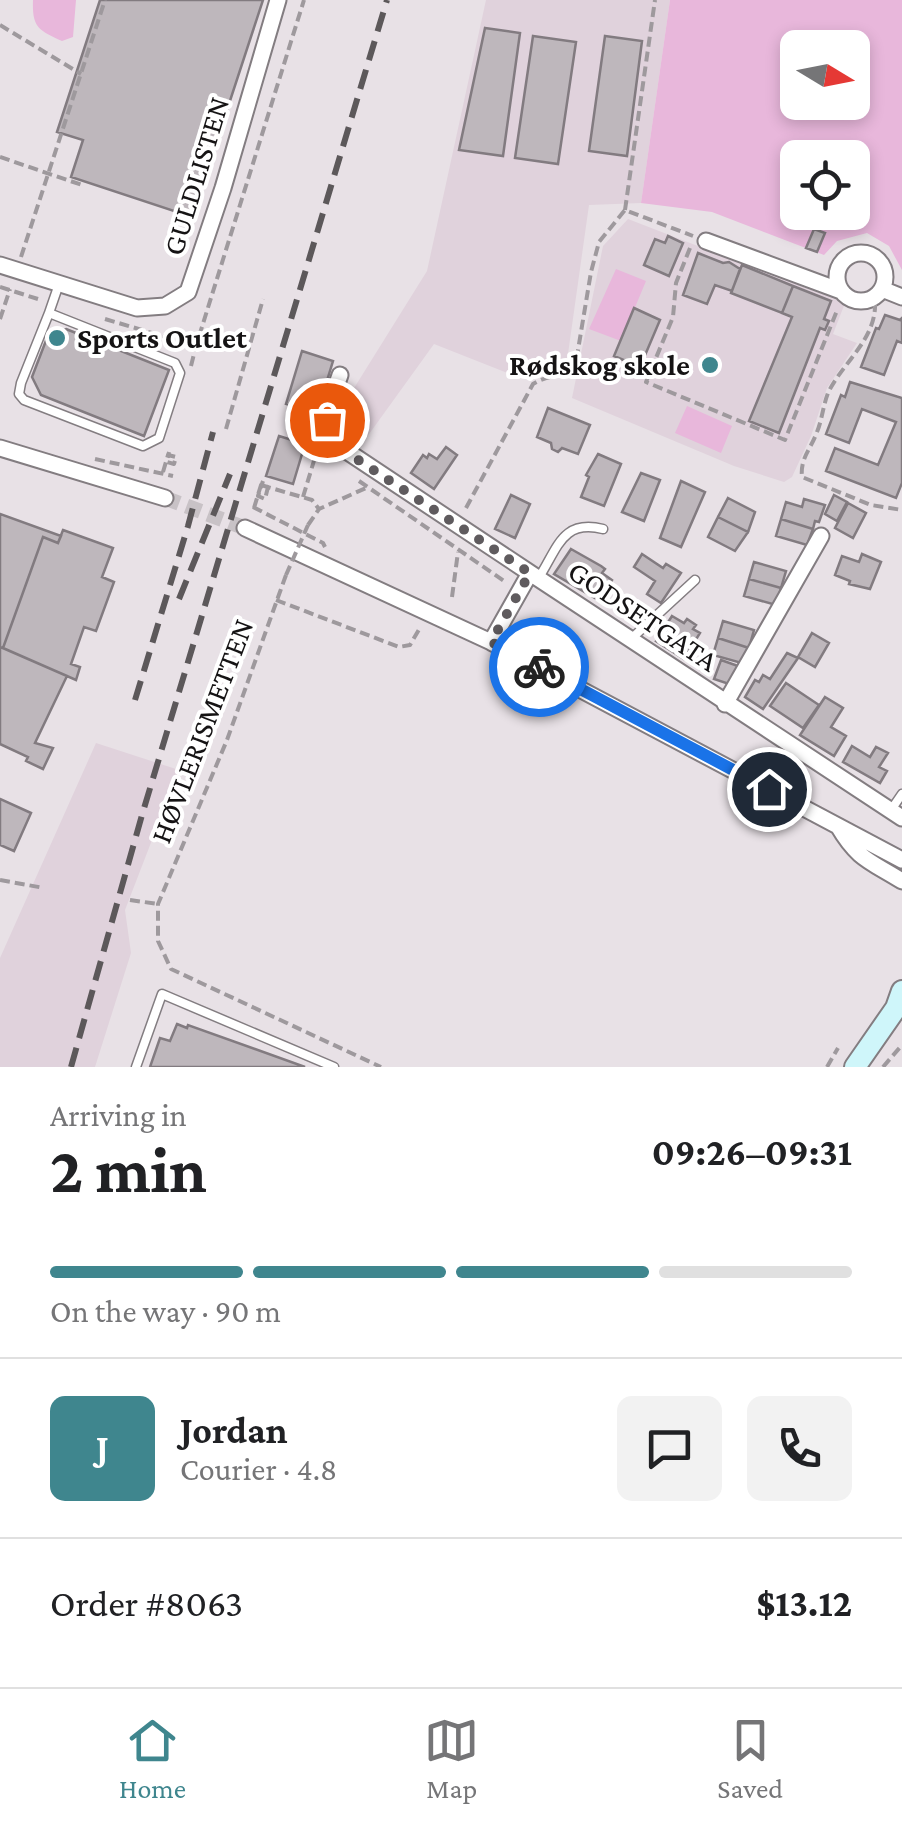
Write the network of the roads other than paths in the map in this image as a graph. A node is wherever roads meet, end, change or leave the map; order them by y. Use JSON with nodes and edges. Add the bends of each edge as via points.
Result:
{"nodes":[{"id":1,"x":278,"y":0,"type":"edge"},
{"id":2,"x":700,"y":239,"type":"road end"},
{"id":3,"x":8,"y":268,"type":"edge"},
{"id":4,"x":59,"y":284,"type":"junction"},
{"id":5,"x":838,"y":290,"type":"junction"},
{"id":6,"x":878,"y":293,"type":"junction"},
{"id":7,"x":902,"y":297,"type":"edge"},
{"id":8,"x":49,"y":313,"type":"junction"},
{"id":9,"x":340,"y":375,"type":"dead end"},
{"id":10,"x":0,"y":448,"type":"edge"},
{"id":11,"x":166,"y":498,"type":"tunnel mouth"},
{"id":12,"x":245,"y":528,"type":"tunnel mouth"},
{"id":13,"x":603,"y":529,"type":"dead end"},
{"id":14,"x":821,"y":536,"type":"dead end"},
{"id":15,"x":534,"y":576,"type":"junction"},
{"id":16,"x":695,"y":580,"type":"dead end"},
{"id":17,"x":630,"y":640,"type":"junction"},
{"id":18,"x":491,"y":642,"type":"junction"},
{"id":19,"x":725,"y":704,"type":"junction"},
{"id":20,"x":902,"y":794,"type":"edge"},
{"id":21,"x":897,"y":814,"type":"edge"},
{"id":22,"x":838,"y":826,"type":"junction"},
{"id":23,"x":902,"y":860,"type":"edge"},
{"id":24,"x":902,"y":881,"type":"edge"},
{"id":25,"x":900,"y":1001,"type":"edge"},
{"id":26,"x":136,"y":1067,"type":"edge"},
{"id":27,"x":334,"y":1067,"type":"edge"},
{"id":28,"x":856,"y":1067,"type":"edge"}],
"edges":[{"from":1,"to":4,"type":"street","name":"GULDLISTEN","via":[[188,292],[165,306],[137,308]]},
{"from":2,"to":5,"type":"street"},
{"from":3,"to":4,"type":"street","name":"GULDLISTEN"},
{"from":4,"to":8,"type":"lane"},
{"from":5,"to":6,"type":"street","via":[[853,300]]},
{"from":5,"to":6,"type":"street","via":[[841,263],[862,253],[882,265],[885,281]]},
{"from":6,"to":7,"type":"street"},
{"from":8,"to":8,"type":"lane","via":[[175,362],[180,373],[159,438],[144,446],[24,400],[21,383]]},
{"from":9,"to":15,"type":"street","name":"GODSETGATA","via":[[328,412],[336,444]]},
{"from":10,"to":11,"type":"street"},
{"from":12,"to":18,"type":"street"},
{"from":13,"to":15,"type":"lane","via":[[573,528]]},
{"from":14,"to":19,"type":"street","name":"GODSETGATA"},
{"from":15,"to":17,"type":"street","name":"GODSETGATA"},
{"from":15,"to":18,"type":"street","name":"GODSETGATA"},
{"from":16,"to":17,"type":"lane"},
{"from":17,"to":19,"type":"street","name":"GODSETGATA"},
{"from":18,"to":22,"type":"street"},
{"from":19,"to":21,"type":"street","name":"GODSETGATA"},
{"from":20,"to":21,"type":"lane"},
{"from":22,"to":23,"type":"street"},
{"from":22,"to":24,"type":"street","via":[[852,849]]},
{"from":25,"to":28,"type":"main road"},
{"from":26,"to":27,"type":"lane","via":[[162,994]]}]}
